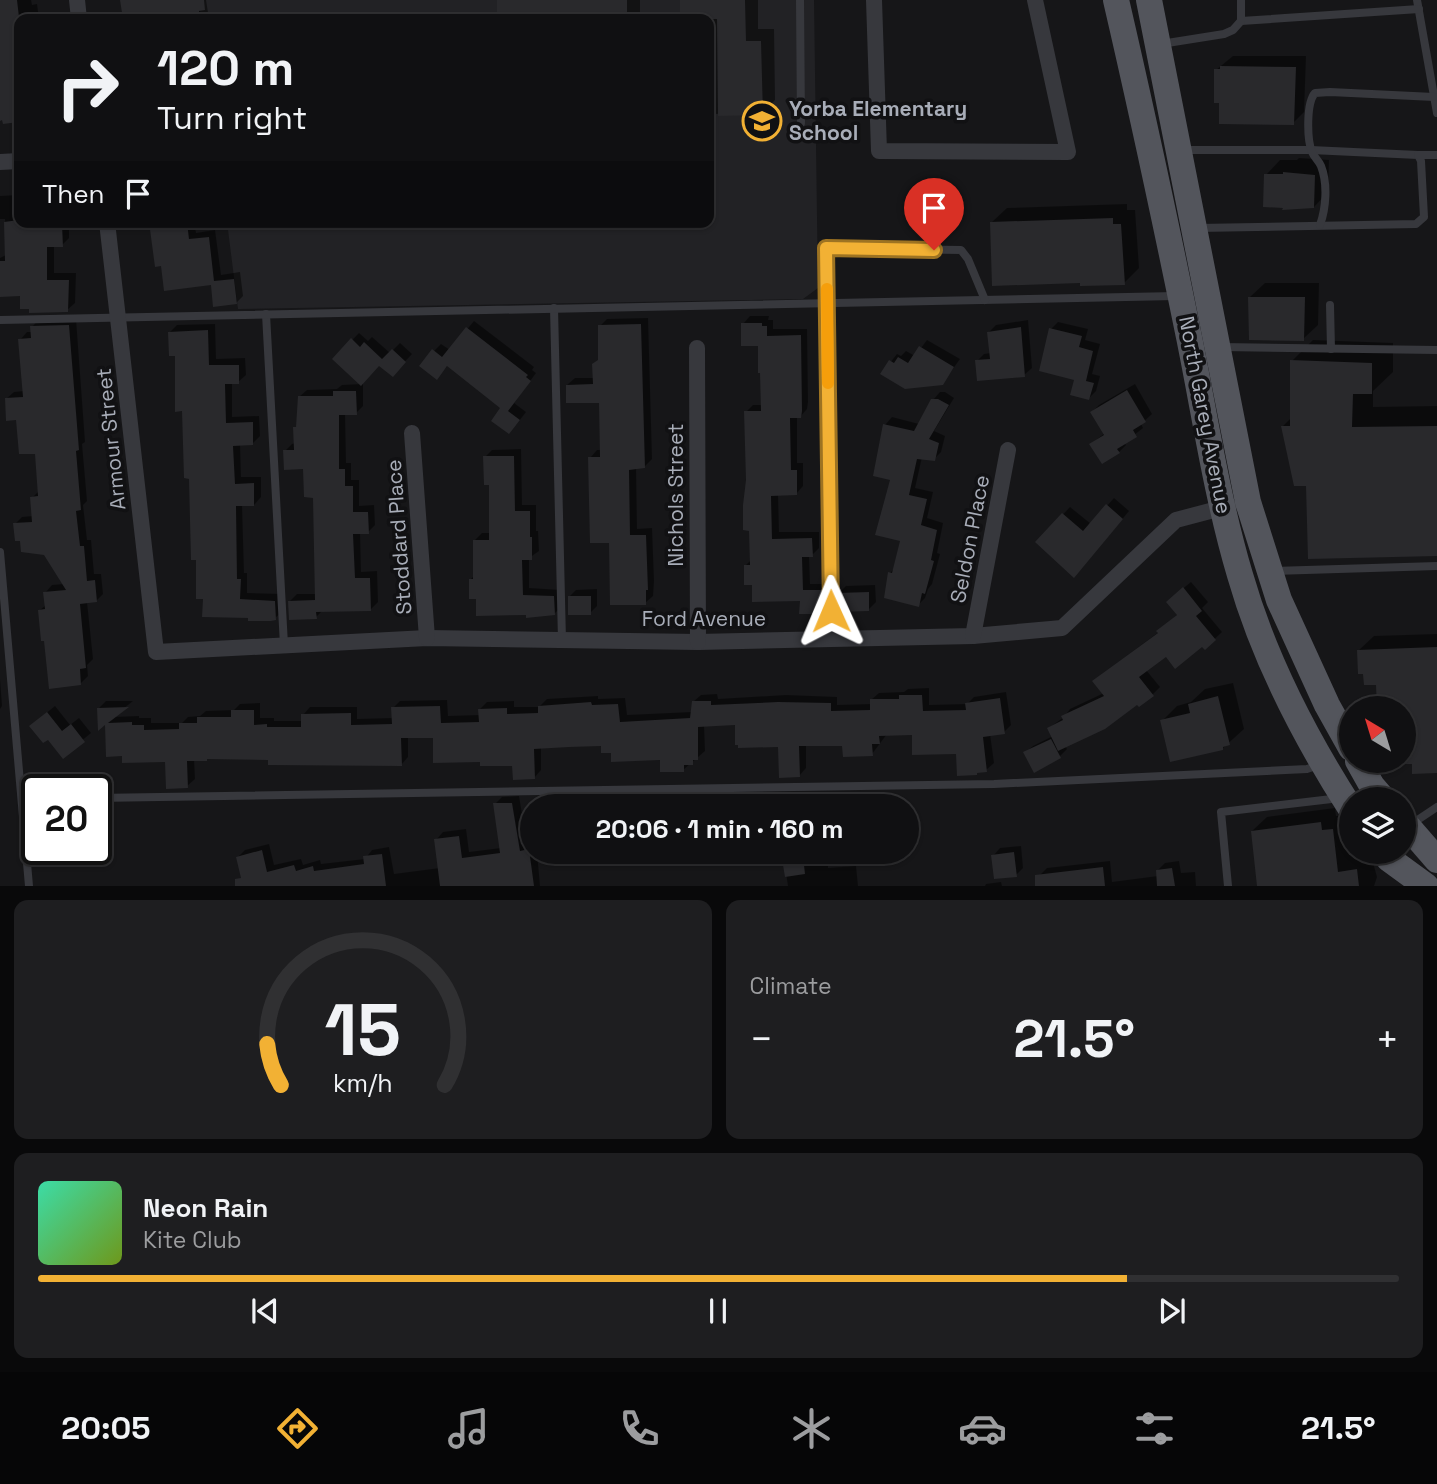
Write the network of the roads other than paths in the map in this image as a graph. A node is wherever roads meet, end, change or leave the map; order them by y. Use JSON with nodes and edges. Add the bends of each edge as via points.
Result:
{"nodes":[{"id":1,"x":800,"y":0,"type":"edge"},
{"id":2,"x":874,"y":0,"type":"edge"},
{"id":3,"x":1035,"y":0,"type":"edge"},
{"id":4,"x":1116,"y":0,"type":"edge"},
{"id":5,"x":1149,"y":0,"type":"edge"},
{"id":6,"x":1241,"y":0,"type":"edge"},
{"id":7,"x":1418,"y":5,"type":"edge"},
{"id":8,"x":1241,"y":21,"type":"junction"},
{"id":9,"x":1158,"y":45,"type":"junction"},
{"id":10,"x":1434,"y":97,"type":"junction"},
{"id":11,"x":1437,"y":113,"type":"edge"},
{"id":12,"x":801,"y":123,"type":"dead end"},
{"id":13,"x":1179,"y":149,"type":"junction"},
{"id":14,"x":1311,"y":150,"type":"junction"},
{"id":15,"x":1418,"y":155,"type":"junction"},
{"id":16,"x":1437,"y":155,"type":"edge"},
{"id":17,"x":1320,"y":225,"type":"junction"},
{"id":18,"x":108,"y":228,"type":"edge"},
{"id":19,"x":1195,"y":228,"type":"junction"},
{"id":20,"x":1181,"y":296,"type":"junction"},
{"id":21,"x":985,"y":300,"type":"junction"},
{"id":22,"x":827,"y":303,"type":"junction"},
{"id":23,"x":1331,"y":305,"type":"dead end"},
{"id":24,"x":554,"y":308,"type":"junction"},
{"id":25,"x":266,"y":314,"type":"junction"},
{"id":26,"x":118,"y":316,"type":"junction"},
{"id":27,"x":0,"y":320,"type":"edge"},
{"id":28,"x":1218,"y":347,"type":"junction"},
{"id":29,"x":697,"y":348,"type":"dead end"},
{"id":30,"x":1331,"y":349,"type":"junction"},
{"id":31,"x":1437,"y":350,"type":"edge"},
{"id":32,"x":412,"y":433,"type":"dead end"},
{"id":33,"x":1008,"y":450,"type":"dead end"},
{"id":34,"x":1236,"y":505,"type":"junction"},
{"id":35,"x":0,"y":552,"type":"edge"},
{"id":36,"x":1437,"y":566,"type":"edge"},
{"id":37,"x":1270,"y":571,"type":"junction"},
{"id":38,"x":973,"y":636,"type":"junction"},
{"id":39,"x":427,"y":638,"type":"junction"},
{"id":40,"x":562,"y":639,"type":"junction"},
{"id":41,"x":831,"y":639,"type":"junction"},
{"id":42,"x":698,"y":642,"type":"junction"},
{"id":43,"x":284,"y":645,"type":"junction"},
{"id":44,"x":156,"y":652,"type":"joint"},
{"id":45,"x":1339,"y":727,"type":"edge"},
{"id":46,"x":1322,"y":764,"type":"junction"},
{"id":47,"x":21,"y":788,"type":"edge"},
{"id":48,"x":1339,"y":791,"type":"edge"},
{"id":49,"x":112,"y":798,"type":"edge"},
{"id":50,"x":1339,"y":804,"type":"edge"},
{"id":51,"x":1437,"y":807,"type":"edge"},
{"id":52,"x":1416,"y":819,"type":"edge"},
{"id":53,"x":1416,"y":836,"type":"edge"},
{"id":54,"x":1437,"y":860,"type":"edge"},
{"id":55,"x":1392,"y":864,"type":"edge"},
{"id":56,"x":1397,"y":864,"type":"edge"},
{"id":57,"x":27,"y":865,"type":"edge"},
{"id":58,"x":29,"y":886,"type":"edge"},
{"id":59,"x":1228,"y":886,"type":"edge"},
{"id":60,"x":1410,"y":886,"type":"edge"},
{"id":61,"x":1426,"y":886,"type":"edge"}],
"edges":[{"from":1,"to":12,"type":"lane"},
{"from":2,"to":3,"type":"street","via":[[879,151],[1068,152]]},
{"from":4,"to":20,"type":"main road","name":"North Garey Avenue"},
{"from":5,"to":9,"type":"main road","name":"North Garey Avenue"},
{"from":6,"to":8,"type":"lane"},
{"from":7,"to":8,"type":"lane"},
{"from":7,"to":10,"type":"lane"},
{"from":8,"to":9,"type":"lane","via":[[1224,34]]},
{"from":9,"to":13,"type":"main road","name":"North Garey Avenue"},
{"from":10,"to":11,"type":"lane"},
{"from":10,"to":14,"type":"lane","via":[[1315,93],[1308,110]]},
{"from":13,"to":14,"type":"lane"},
{"from":13,"to":19,"type":"main road","name":"North Garey Avenue"},
{"from":14,"to":15,"type":"lane"},
{"from":14,"to":17,"type":"lane","via":[[1321,166],[1325,189]]},
{"from":15,"to":16,"type":"lane"},
{"from":15,"to":17,"type":"lane","via":[[1424,217],[1420,222]]},
{"from":17,"to":19,"type":"lane"},
{"from":18,"to":26,"type":"street","name":"Armour Street"},
{"from":19,"to":28,"type":"main road","name":"North Garey Avenue"},
{"from":20,"to":21,"type":"lane"},
{"from":20,"to":34,"type":"main road","name":"North Garey Avenue"},
{"from":21,"to":22,"type":"lane"},
{"from":21,"to":22,"type":"lane","via":[[961,250],[826,248]]},
{"from":22,"to":24,"type":"lane"},
{"from":22,"to":41,"type":"lane"},
{"from":23,"to":30,"type":"lane"},
{"from":24,"to":25,"type":"lane"},
{"from":24,"to":40,"type":"lane"},
{"from":25,"to":26,"type":"lane"},
{"from":25,"to":43,"type":"lane"},
{"from":26,"to":27,"type":"lane"},
{"from":26,"to":44,"type":"street","name":"Armour Street"},
{"from":28,"to":30,"type":"lane"},
{"from":28,"to":34,"type":"main road","name":"North Garey Avenue"},
{"from":29,"to":42,"type":"street","name":"Nichols Street"},
{"from":30,"to":31,"type":"lane"},
{"from":32,"to":39,"type":"street","name":"Stoddard Place"},
{"from":33,"to":38,"type":"street","name":"Seldon Place"},
{"from":34,"to":37,"type":"main road","name":"North Garey Avenue"},
{"from":34,"to":38,"type":"street","name":"Ford Avenue","via":[[1176,520],[1062,628]]},
{"from":34,"to":46,"type":"main road","name":"North Garey Avenue","via":[[1240,575],[1260,636]]},
{"from":35,"to":47,"type":"lane"},
{"from":36,"to":37,"type":"lane"},
{"from":37,"to":45,"type":"main road","name":"North Garey Avenue"},
{"from":38,"to":41,"type":"street","name":"Ford Avenue"},
{"from":39,"to":40,"type":"street","name":"Ford Avenue"},
{"from":39,"to":43,"type":"street","name":"Ford Avenue"},
{"from":40,"to":42,"type":"street","name":"Ford Avenue"},
{"from":41,"to":42,"type":"street","name":"Ford Avenue"},
{"from":43,"to":44,"type":"street","name":"Ford Avenue"},
{"from":46,"to":48,"type":"main road","name":"North Garey Avenue"},
{"from":46,"to":49,"type":"lane","via":[[1307,769],[994,784]]},
{"from":50,"to":59,"type":"lane","via":[[1221,813]]},
{"from":51,"to":52,"type":"lane"},
{"from":53,"to":54,"type":"main road"},
{"from":55,"to":60,"type":"main road"},
{"from":56,"to":61,"type":"main road"},
{"from":57,"to":58,"type":"lane"}]}
